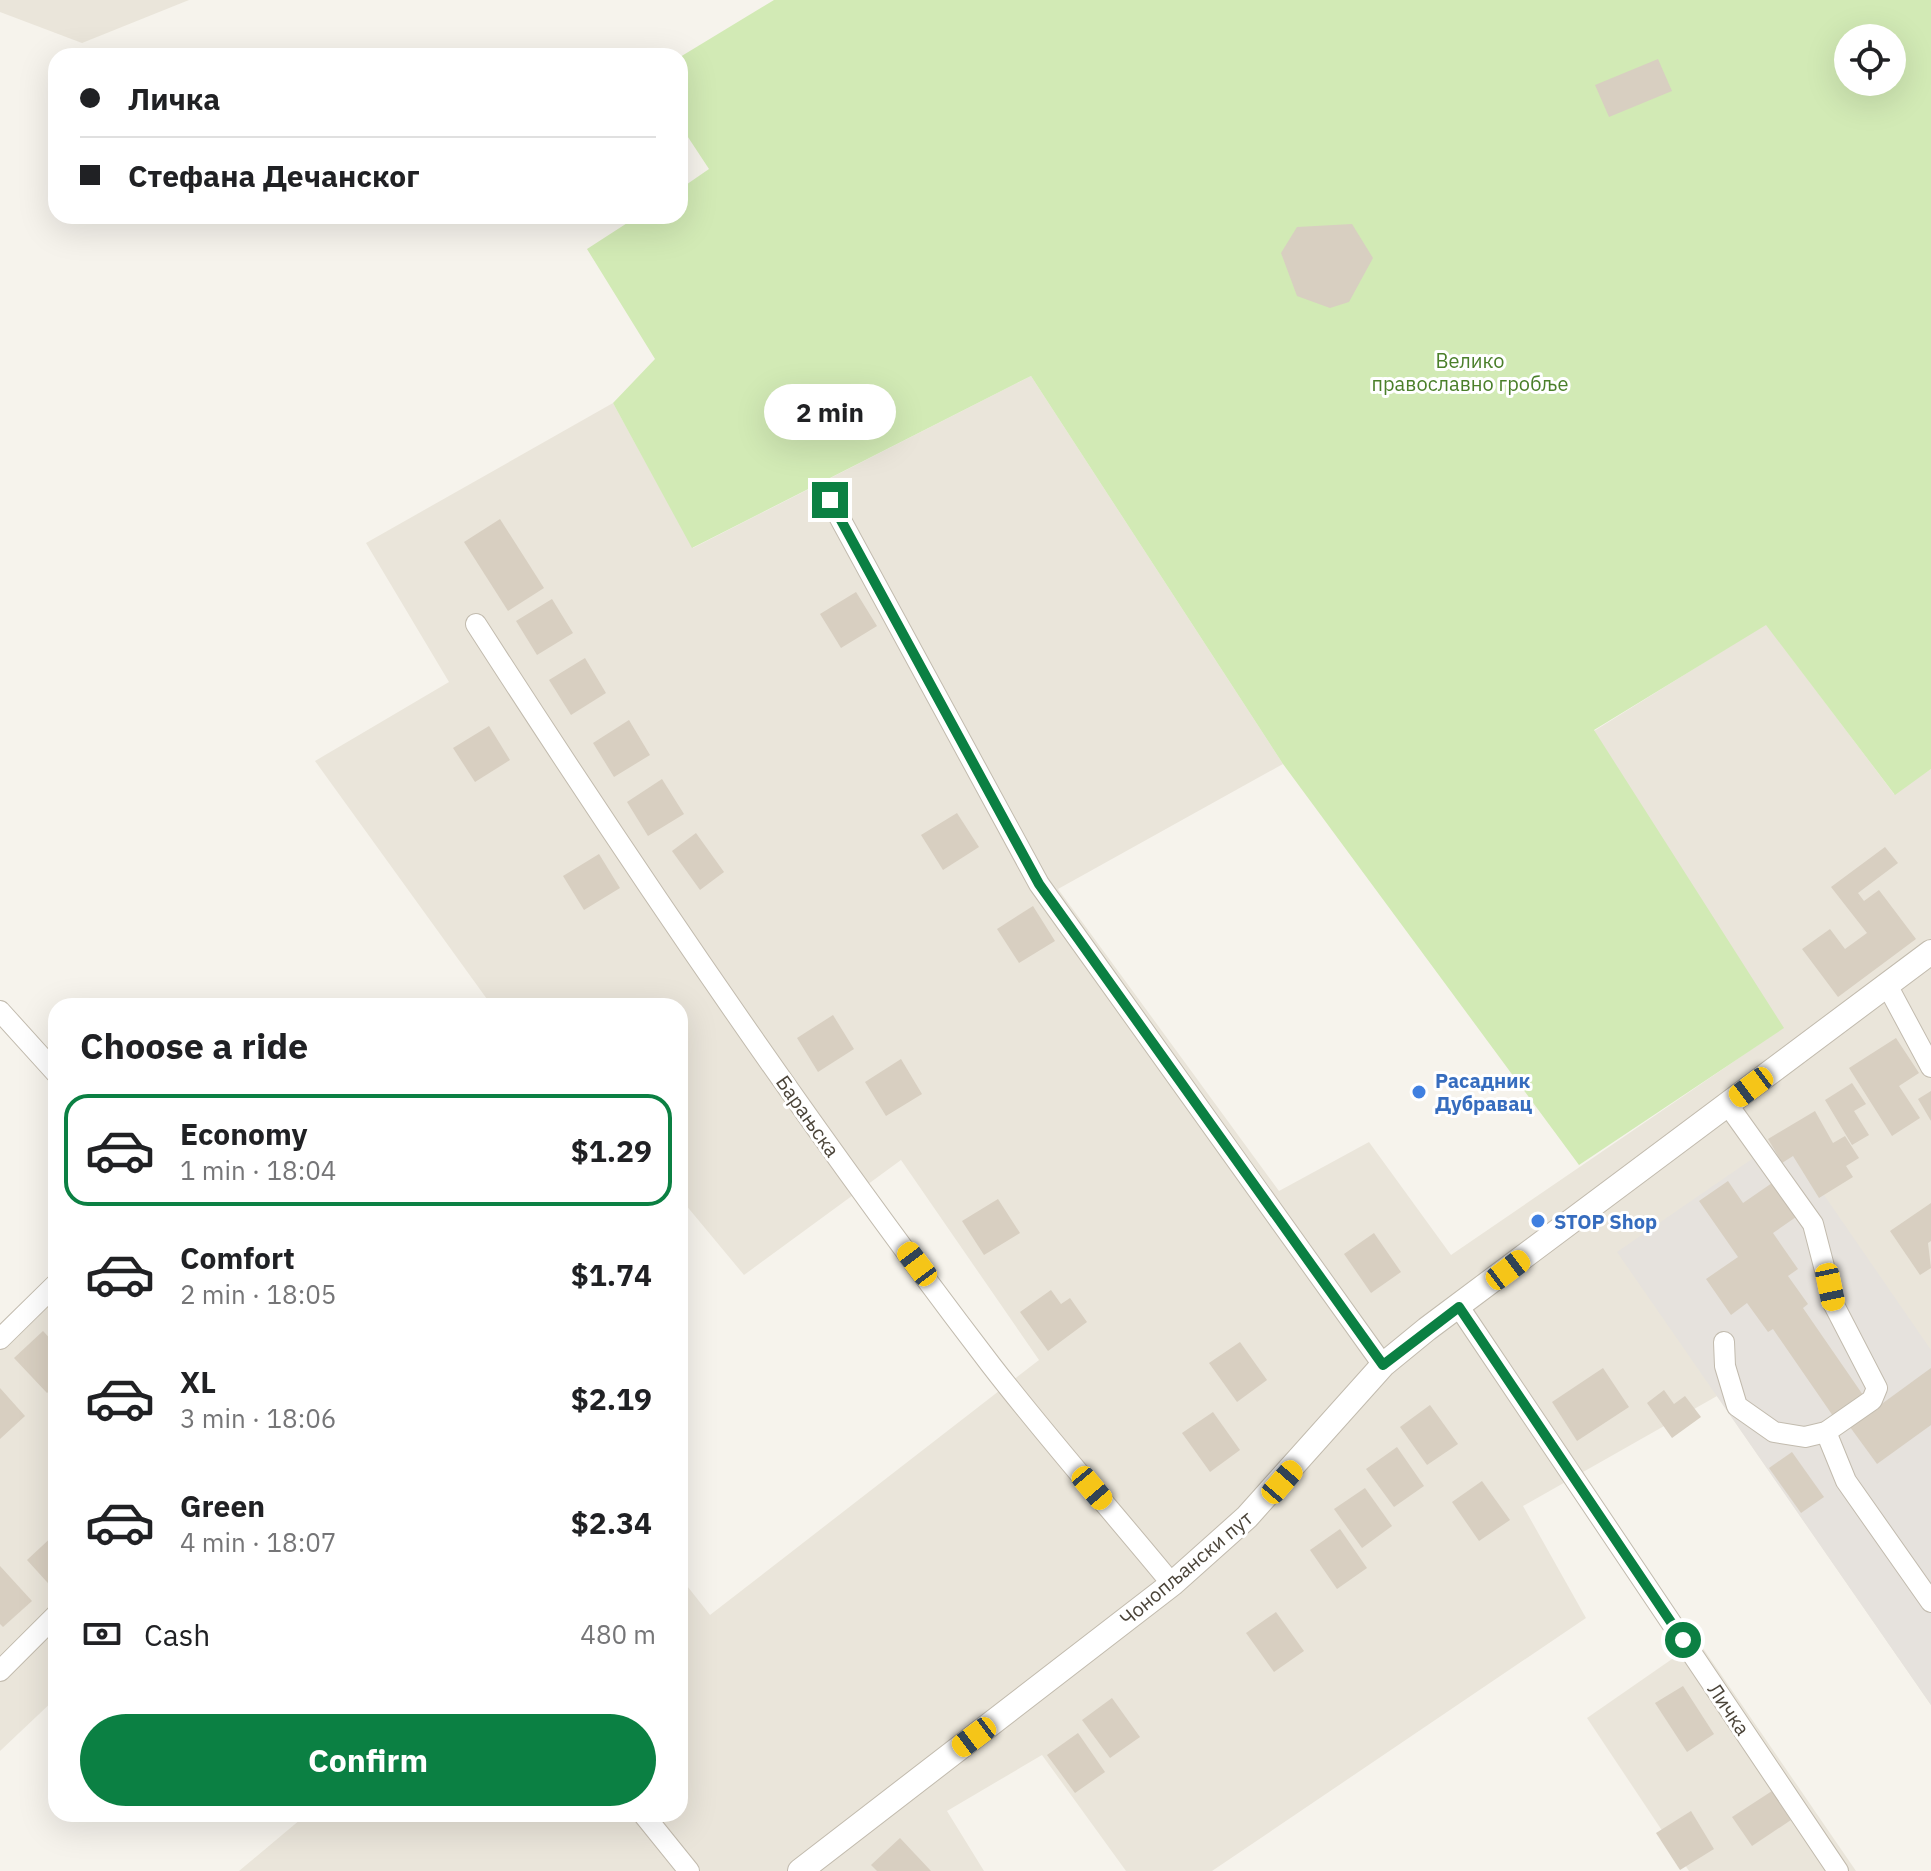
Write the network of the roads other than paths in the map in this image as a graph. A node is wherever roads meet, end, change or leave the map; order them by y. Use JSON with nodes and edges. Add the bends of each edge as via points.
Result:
{"nodes":[{"id":1,"x":830,"y":500,"type":"dead end"},
{"id":2,"x":476,"y":624,"type":"dead end"},
{"id":3,"x":1931,"y":952,"type":"edge"},
{"id":4,"x":1887,"y":985,"type":"junction"},
{"id":5,"x":0,"y":1011,"type":"edge"},
{"id":6,"x":48,"y":1064,"type":"edge"},
{"id":7,"x":1931,"y":1067,"type":"edge"},
{"id":8,"x":1728,"y":1105,"type":"junction"},
{"id":9,"x":48,"y":1292,"type":"edge"},
{"id":10,"x":1459,"y":1307,"type":"junction"},
{"id":11,"x":0,"y":1339,"type":"edge"},
{"id":12,"x":1724,"y":1342,"type":"dead end"},
{"id":13,"x":1383,"y":1365,"type":"junction"},
{"id":14,"x":1826,"y":1432,"type":"junction"},
{"id":15,"x":1172,"y":1584,"type":"junction"},
{"id":16,"x":1931,"y":1602,"type":"edge"},
{"id":17,"x":48,"y":1623,"type":"edge"},
{"id":18,"x":0,"y":1671,"type":"edge"},
{"id":19,"x":649,"y":1822,"type":"edge"},
{"id":20,"x":689,"y":1871,"type":"edge"},
{"id":21,"x":800,"y":1871,"type":"edge"},
{"id":22,"x":1838,"y":1871,"type":"edge"}],
"edges":[{"from":1,"to":13,"type":"street","via":[[1039,884]]},
{"from":2,"to":15,"type":"street","name":"Барањска","via":[[622,850],[822,1136],[993,1367]]},
{"from":3,"to":4,"type":"street","name":"Чонопљански пут"},
{"from":4,"to":7,"type":"street"},
{"from":4,"to":8,"type":"street","name":"Чонопљански пут"},
{"from":5,"to":6,"type":"street"},
{"from":8,"to":10,"type":"street","name":"Чонопљански пут"},
{"from":8,"to":14,"type":"street","via":[[1813,1224],[1834,1305],[1877,1388],[1872,1400]]},
{"from":9,"to":11,"type":"street"},
{"from":10,"to":13,"type":"street","name":"Чонопљански пут"},
{"from":10,"to":22,"type":"street","name":"Личка"},
{"from":12,"to":14,"type":"street","via":[[1737,1406],[1774,1432],[1805,1437]]},
{"from":13,"to":15,"type":"street","name":"Чонопљански пут","via":[[1282,1482]]},
{"from":14,"to":16,"type":"street","via":[[1846,1481]]},
{"from":15,"to":21,"type":"street","name":"Чонопљански пут"},
{"from":17,"to":18,"type":"street"},
{"from":19,"to":20,"type":"street"}]}
